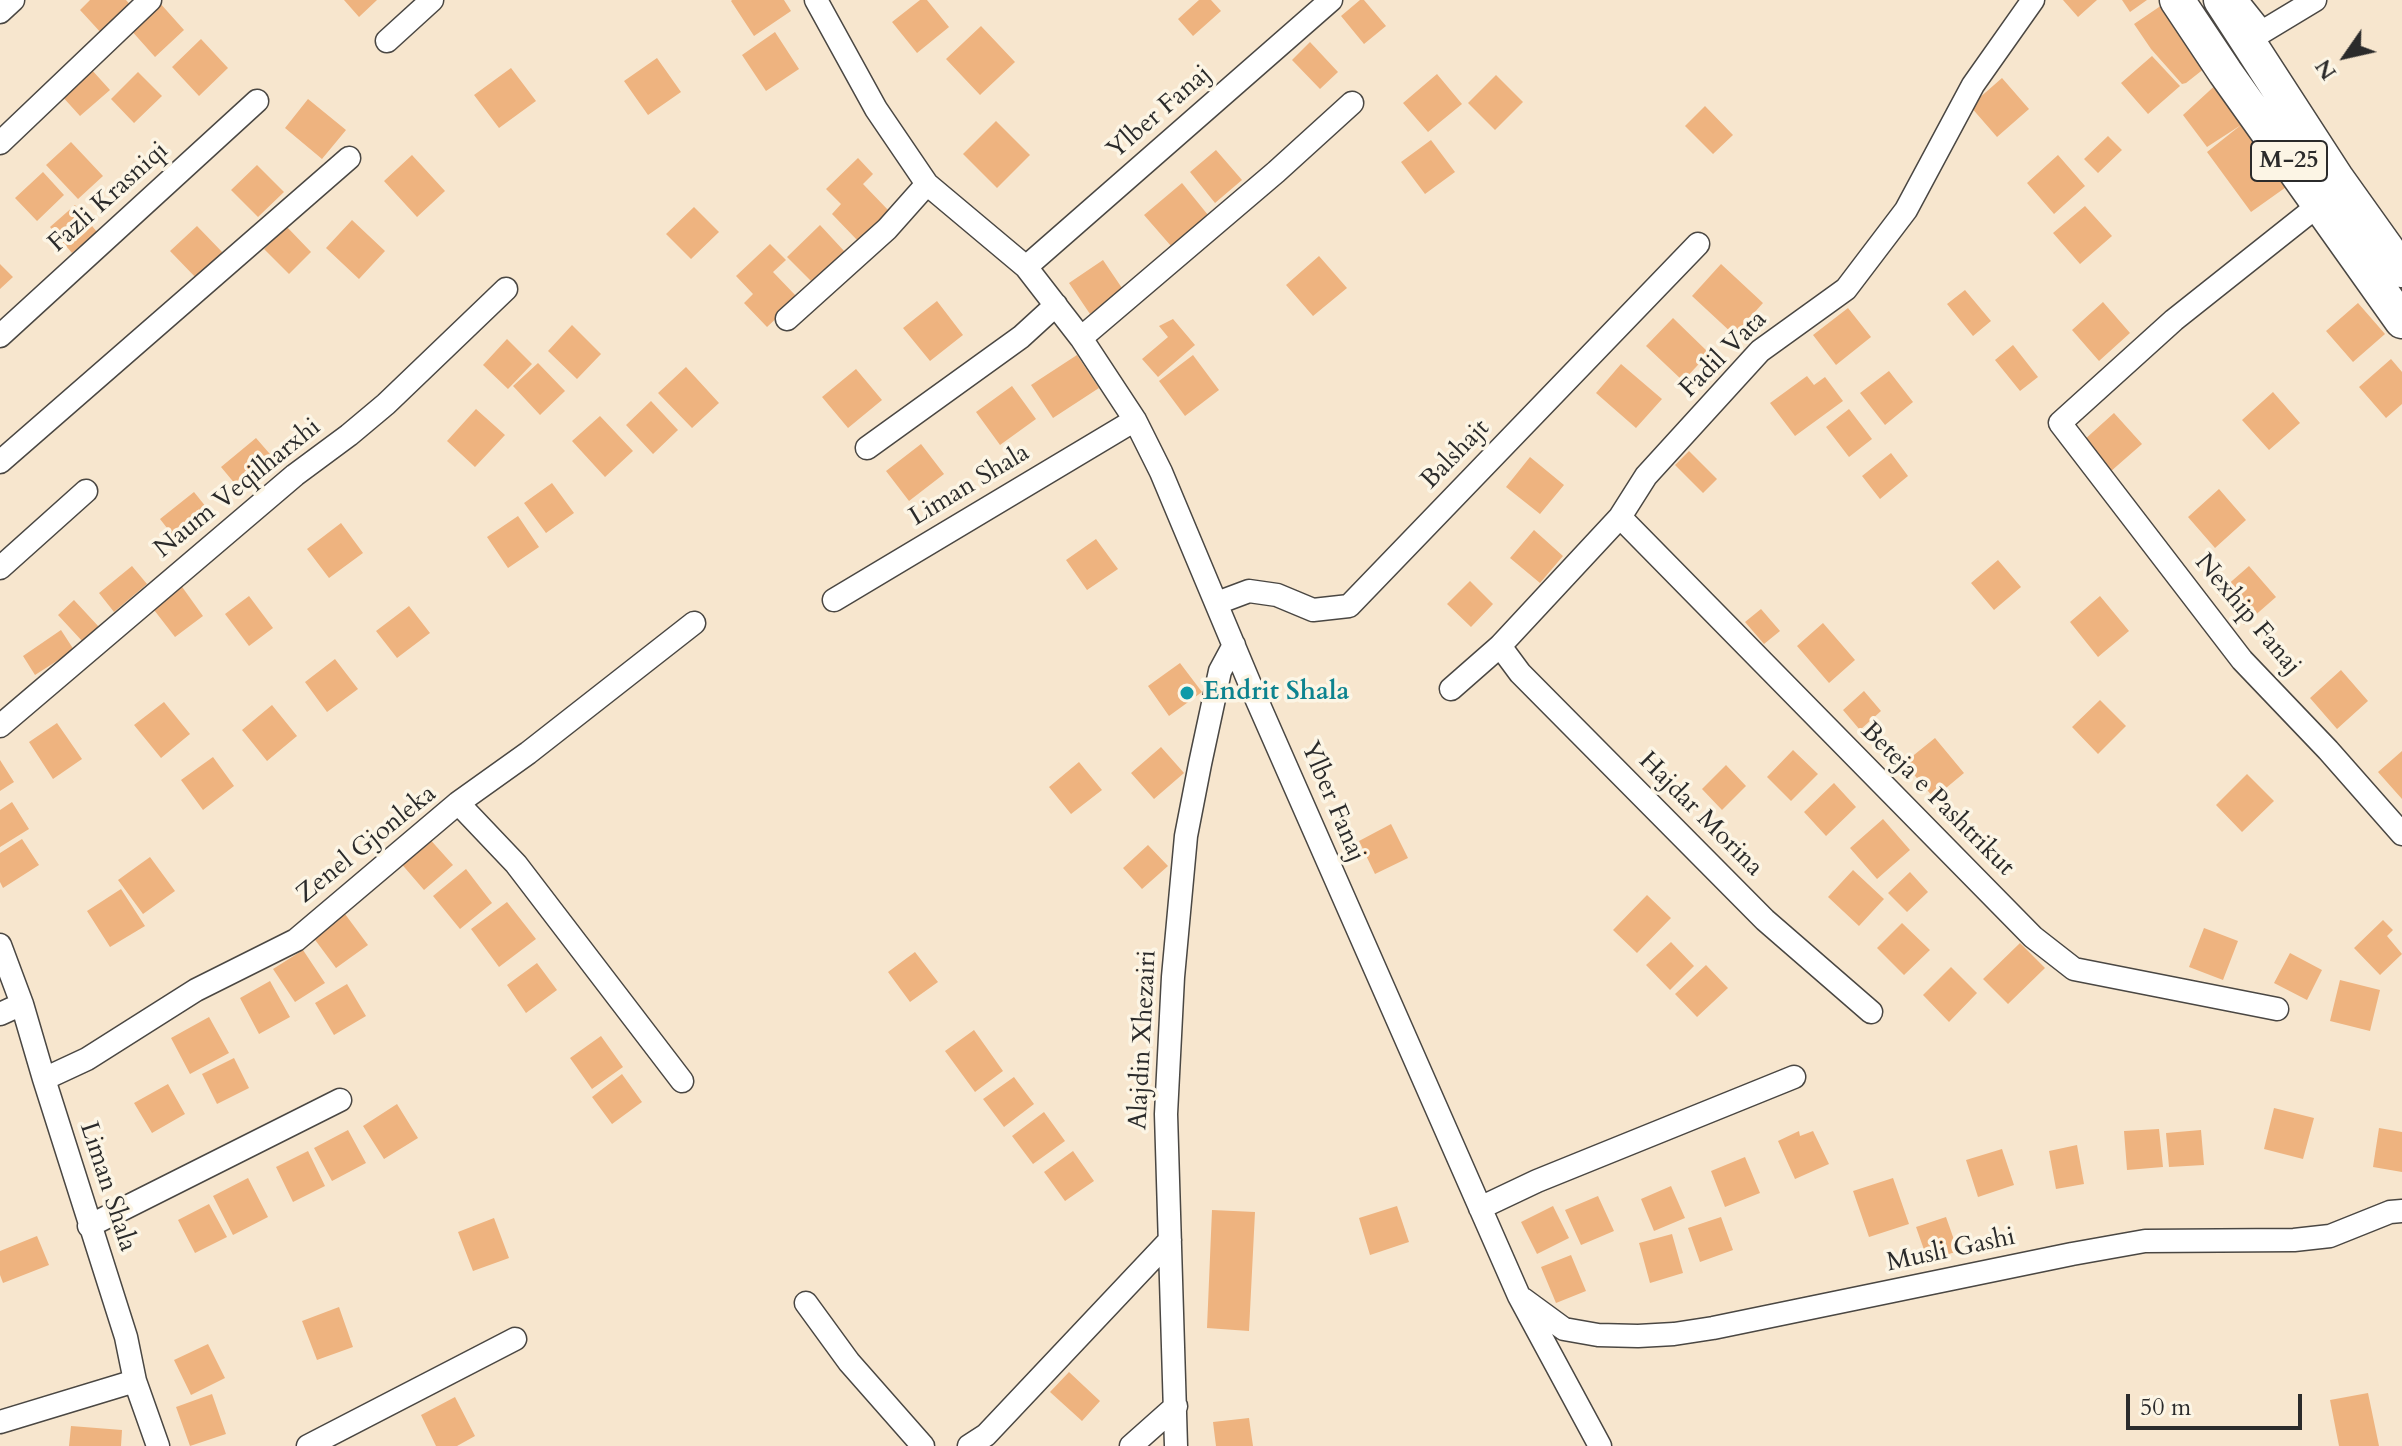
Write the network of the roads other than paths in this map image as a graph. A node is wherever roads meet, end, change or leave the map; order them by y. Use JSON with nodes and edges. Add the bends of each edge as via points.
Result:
{"nodes":[{"id":1,"x":13,"y":0,"type":"edge"},
{"id":2,"x":150,"y":0,"type":"edge"},
{"id":3,"x":432,"y":0,"type":"edge"},
{"id":4,"x":816,"y":0,"type":"edge"},
{"id":5,"x":1331,"y":0,"type":"edge"},
{"id":6,"x":2033,"y":0,"type":"edge"},
{"id":7,"x":2177,"y":0,"type":"edge"},
{"id":8,"x":2221,"y":0,"type":"edge"},
{"id":9,"x":2236,"y":0,"type":"edge"},
{"id":10,"x":2315,"y":0,"type":"edge"},
{"id":11,"x":0,"y":12,"type":"edge"},
{"id":12,"x":387,"y":41,"type":"dead end"},
{"id":13,"x":257,"y":101,"type":"dead end"},
{"id":14,"x":1352,"y":103,"type":"dead end"},
{"id":15,"x":0,"y":143,"type":"edge"},
{"id":16,"x":349,"y":158,"type":"dead end"},
{"id":17,"x":927,"y":184,"type":"junction"},
{"id":18,"x":2320,"y":204,"type":"junction"},
{"id":19,"x":1698,"y":244,"type":"dead end"},
{"id":20,"x":1026,"y":267,"type":"junction"},
{"id":21,"x":2402,"y":270,"type":"edge"},
{"id":22,"x":506,"y":289,"type":"dead end"},
{"id":23,"x":1056,"y":305,"type":"junction"},
{"id":24,"x":787,"y":319,"type":"dead end"},
{"id":25,"x":2402,"y":321,"type":"edge"},
{"id":26,"x":0,"y":336,"type":"edge"},
{"id":27,"x":1081,"y":338,"type":"junction"},
{"id":28,"x":1135,"y":420,"type":"junction"},
{"id":29,"x":867,"y":448,"type":"dead end"},
{"id":30,"x":0,"y":462,"type":"edge"},
{"id":31,"x":86,"y":491,"type":"dead end"},
{"id":32,"x":1620,"y":517,"type":"junction"},
{"id":33,"x":0,"y":568,"type":"edge"},
{"id":34,"x":834,"y":600,"type":"dead end"},
{"id":35,"x":1217,"y":603,"type":"junction"},
{"id":36,"x":694,"y":623,"type":"dead end"},
{"id":37,"x":1234,"y":645,"type":"junction"},
{"id":38,"x":1500,"y":646,"type":"junction"},
{"id":39,"x":1451,"y":689,"type":"dead end"},
{"id":40,"x":0,"y":726,"type":"edge"},
{"id":41,"x":458,"y":803,"type":"junction"},
{"id":42,"x":2402,"y":834,"type":"edge"},
{"id":43,"x":0,"y":945,"type":"edge"},
{"id":44,"x":22,"y":1004,"type":"junction"},
{"id":45,"x":2277,"y":1009,"type":"dead end"},
{"id":46,"x":1871,"y":1012,"type":"dead end"},
{"id":47,"x":0,"y":1014,"type":"edge"},
{"id":48,"x":1794,"y":1077,"type":"dead end"},
{"id":49,"x":44,"y":1079,"type":"junction"},
{"id":50,"x":682,"y":1081,"type":"dead end"},
{"id":51,"x":340,"y":1100,"type":"dead end"},
{"id":52,"x":1480,"y":1208,"type":"junction"},
{"id":53,"x":2402,"y":1211,"type":"edge"},
{"id":54,"x":89,"y":1226,"type":"junction"},
{"id":55,"x":1170,"y":1240,"type":"junction"},
{"id":56,"x":1519,"y":1296,"type":"junction"},
{"id":57,"x":806,"y":1303,"type":"dead end"},
{"id":58,"x":515,"y":1339,"type":"dead end"},
{"id":59,"x":135,"y":1381,"type":"junction"},
{"id":60,"x":1176,"y":1406,"type":"junction"},
{"id":61,"x":0,"y":1422,"type":"edge"},
{"id":62,"x":158,"y":1446,"type":"edge"},
{"id":63,"x":308,"y":1446,"type":"edge"},
{"id":64,"x":923,"y":1446,"type":"edge"},
{"id":65,"x":969,"y":1446,"type":"edge"},
{"id":66,"x":1131,"y":1446,"type":"edge"},
{"id":67,"x":1176,"y":1446,"type":"edge"},
{"id":68,"x":1600,"y":1446,"type":"edge"}],
"edges":[{"from":1,"to":11,"type":"street"},
{"from":2,"to":15,"type":"street"},
{"from":3,"to":12,"type":"street"},
{"from":4,"to":17,"type":"street","name":"Ylber Fanaj","via":[[876,109]]},
{"from":5,"to":20,"type":"street","name":"Ylber Fanaj"},
{"from":6,"to":32,"type":"street","name":"Fadil Vata","via":[[1973,85],[1906,210],[1846,289],[1760,351],[1646,476]]},
{"from":7,"to":18,"type":"main road","number":"M-25"},
{"from":8,"to":21,"type":"main road","number":"M-25"},
{"from":9,"to":10,"type":"street","via":[[2262,32]]},
{"from":13,"to":26,"type":"street","name":"Fazli Krasniqi"},
{"from":14,"to":27,"type":"street"},
{"from":16,"to":30,"type":"street"},
{"from":17,"to":20,"type":"street","name":"Ylber Fanaj"},
{"from":17,"to":24,"type":"street","via":[[887,229]]},
{"from":18,"to":25,"type":"main road","number":"M-25"},
{"from":18,"to":42,"type":"street","name":"Nexhip Fanaj","via":[[2174,320],[2060,423],[2242,660]]},
{"from":19,"to":35,"type":"street","name":"Balshajt","via":[[1349,606],[1313,610],[1277,595],[1249,591]]},
{"from":20,"to":23,"type":"street","name":"Ylber Fanaj"},
{"from":22,"to":40,"type":"street","name":"Naum Veqilharxhi","via":[[386,404]]},
{"from":23,"to":27,"type":"street","name":"Ylber Fanaj"},
{"from":23,"to":29,"type":"street","via":[[1021,337]]},
{"from":27,"to":28,"type":"street","name":"Ylber Fanaj"},
{"from":28,"to":34,"type":"street","name":"Liman Shala"},
{"from":28,"to":35,"type":"street","name":"Ylber Fanaj"},
{"from":31,"to":33,"type":"street"},
{"from":32,"to":38,"type":"street","name":"Fadil Vata"},
{"from":32,"to":45,"type":"street","name":"Beteja e Pashtrikut","via":[[2033,937],[2074,969]]},
{"from":35,"to":37,"type":"street","name":"Ylber Fanaj"},
{"from":36,"to":41,"type":"street"},
{"from":37,"to":52,"type":"street","name":"Ylber Fanaj"},
{"from":37,"to":55,"type":"street","name":"Alajdin Xhezairi","via":[[1217,681],[1186,836],[1167,1098]]},
{"from":38,"to":39,"type":"street","name":"Fadil Vata"},
{"from":38,"to":46,"type":"street","name":"Hajdar Morina","via":[[1520,673],[1765,920]]},
{"from":41,"to":49,"type":"street","name":"Zenel Gjonleka","via":[[296,940],[196,990],[87,1059]]},
{"from":41,"to":50,"type":"street","name":"Zenel Gjonleka","via":[[516,864]]},
{"from":43,"to":44,"type":"street","name":"Liman Shala"},
{"from":44,"to":47,"type":"street"},
{"from":44,"to":49,"type":"street","name":"Liman Shala"},
{"from":48,"to":52,"type":"street"},
{"from":49,"to":54,"type":"street","name":"Liman Shala"},
{"from":51,"to":54,"type":"street"},
{"from":52,"to":56,"type":"street","name":"Ylber Fanaj"},
{"from":53,"to":56,"type":"street","name":"Musli Gashi","via":[[2330,1236],[2145,1241],[1674,1334],[1598,1335],[1564,1329]]},
{"from":54,"to":59,"type":"street","name":"Liman Shala"},
{"from":55,"to":60,"type":"street","name":"Alajdin Xhezairi"},
{"from":55,"to":65,"type":"street","via":[[996,1425]]},
{"from":56,"to":68,"type":"street","name":"Ylber Fanaj"},
{"from":57,"to":64,"type":"street","via":[[849,1362]]},
{"from":58,"to":63,"type":"street"},
{"from":59,"to":61,"type":"street"},
{"from":59,"to":62,"type":"street","name":"Liman Shala"},
{"from":60,"to":66,"type":"street"},
{"from":60,"to":67,"type":"street","name":"Alajdin Xhezairi"}]}
